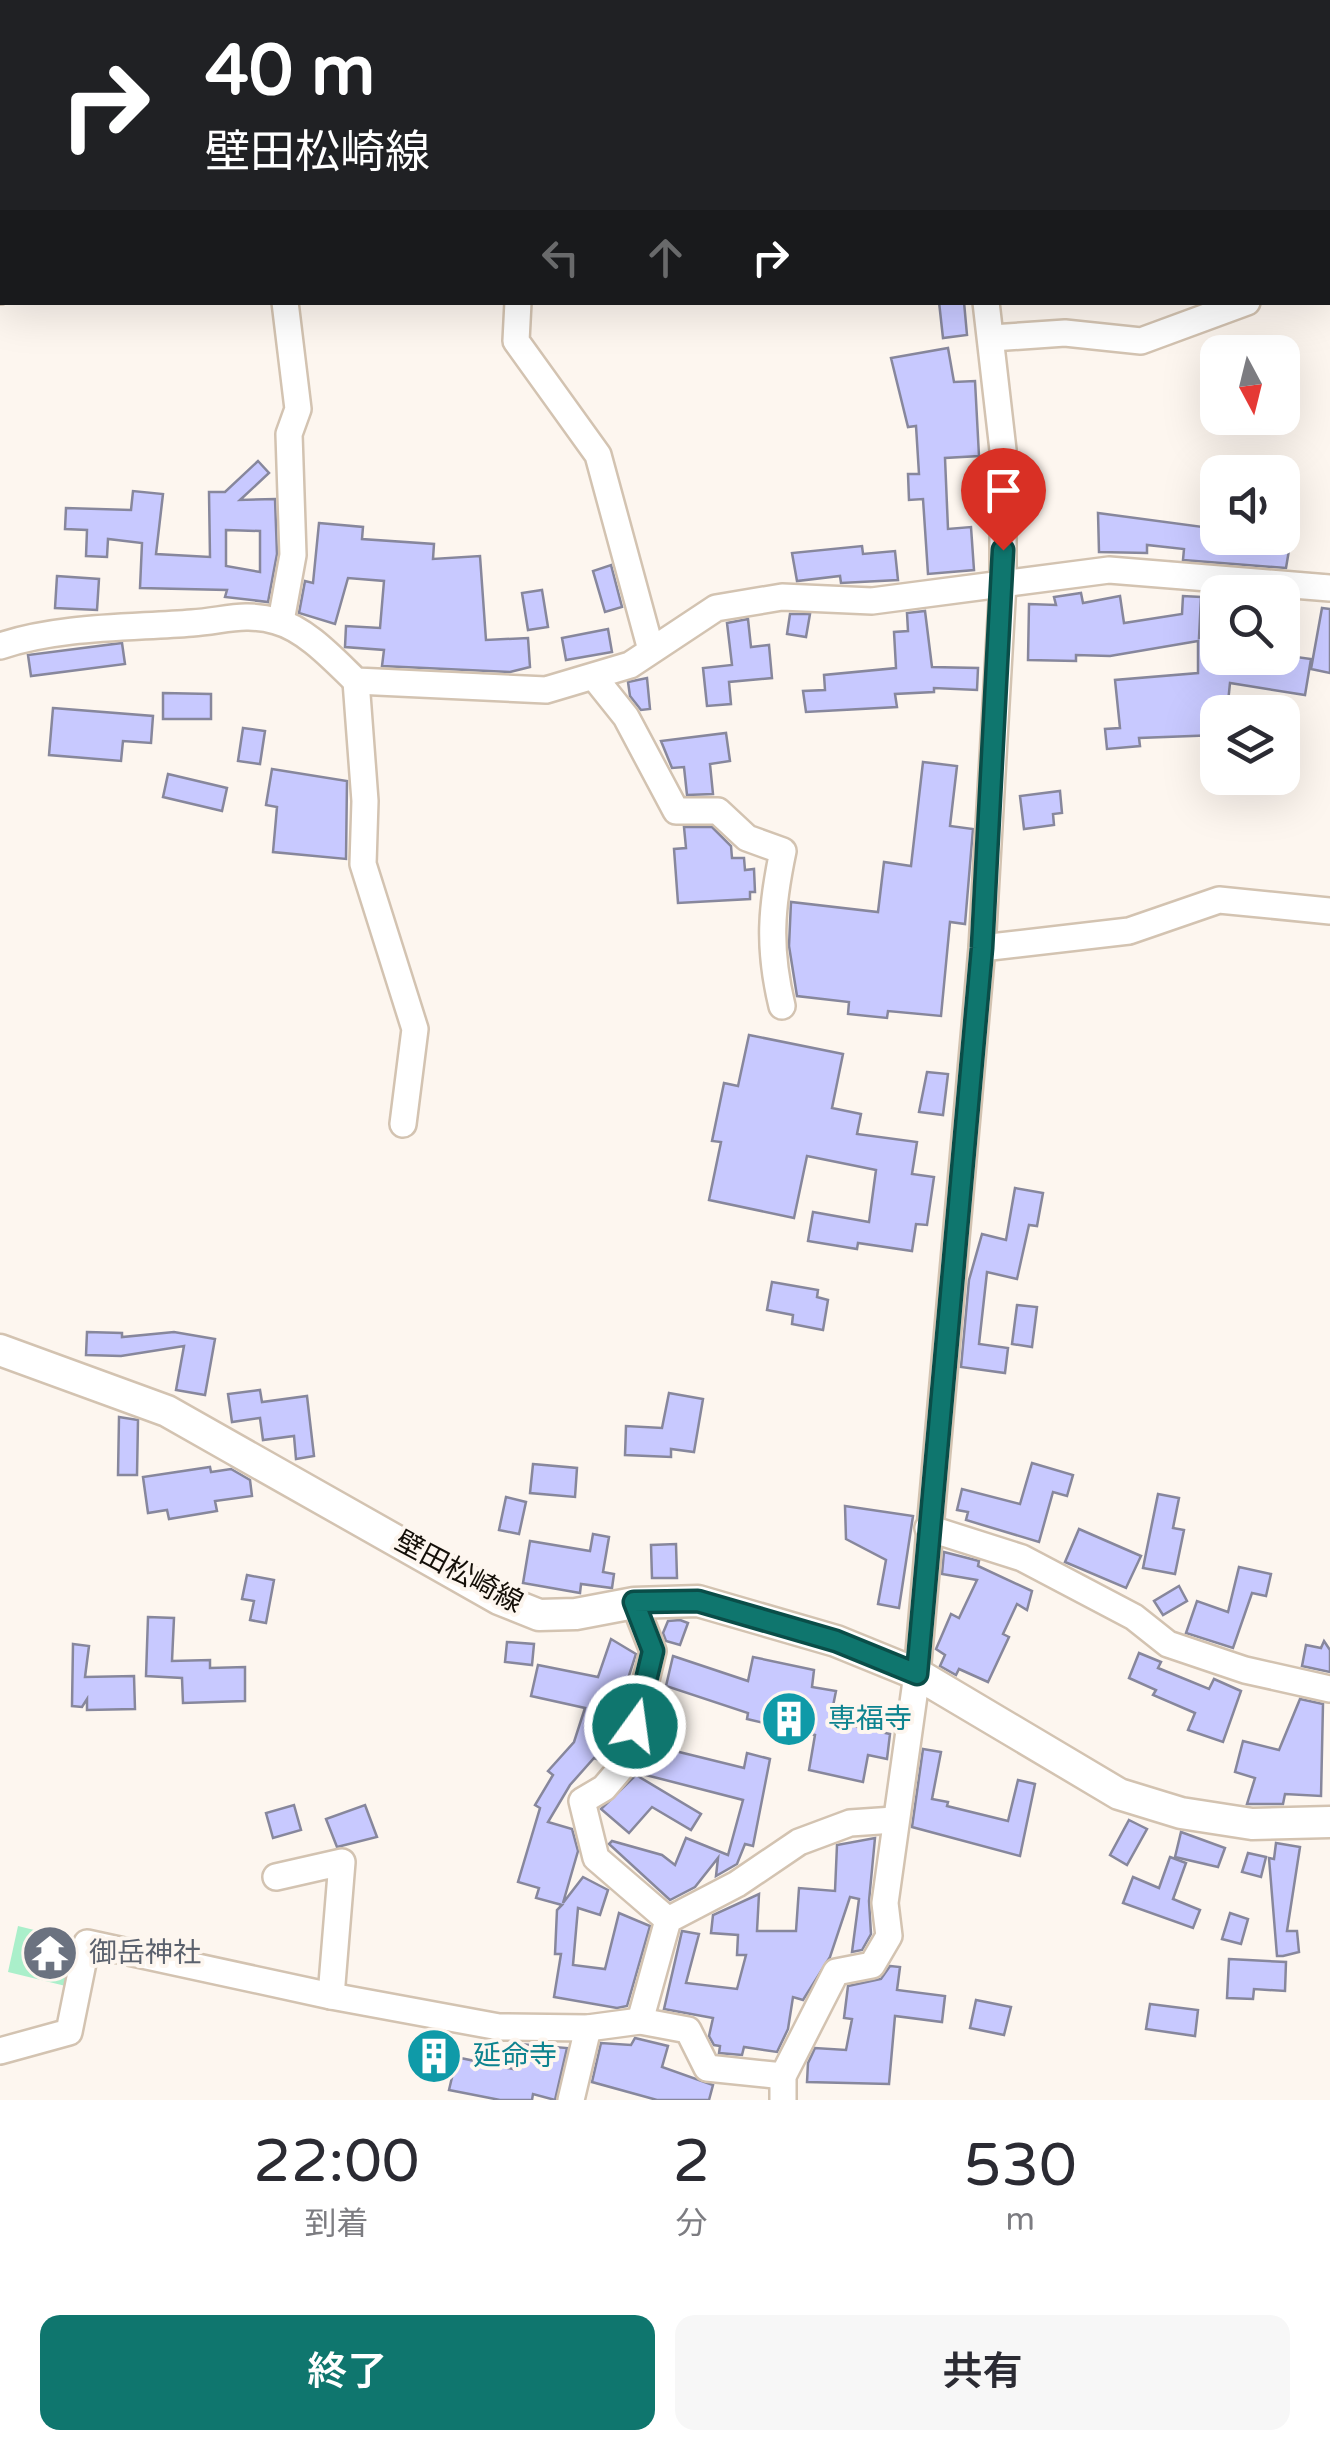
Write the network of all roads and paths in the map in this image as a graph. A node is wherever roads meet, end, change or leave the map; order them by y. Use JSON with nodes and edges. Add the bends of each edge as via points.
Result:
{"nodes":[{"id":1,"x":284,"y":305,"type":"edge"},
{"id":2,"x":518,"y":305,"type":"edge"},
{"id":3,"x":986,"y":305,"type":"edge"},
{"id":4,"x":1240,"y":305,"type":"edge"},
{"id":5,"x":992,"y":338,"type":"junction"},
{"id":6,"x":1003,"y":583,"type":"junction"},
{"id":7,"x":1330,"y":588,"type":"edge"},
{"id":8,"x":280,"y":622,"type":"junction"},
{"id":9,"x":0,"y":646,"type":"edge"},
{"id":10,"x":651,"y":650,"type":"junction"},
{"id":11,"x":594,"y":677,"type":"junction"},
{"id":12,"x":356,"y":681,"type":"junction"},
{"id":13,"x":1330,"y":911,"type":"edge"},
{"id":14,"x":982,"y":948,"type":"junction"},
{"id":15,"x":782,"y":1006,"type":"dead end"},
{"id":16,"x":403,"y":1124,"type":"dead end"},
{"id":17,"x":0,"y":1350,"type":"edge"},
{"id":18,"x":928,"y":1528,"type":"junction"},
{"id":19,"x":634,"y":1602,"type":"junction"},
{"id":20,"x":917,"y":1674,"type":"junction"},
{"id":21,"x":1330,"y":1688,"type":"edge"},
{"id":22,"x":894,"y":1820,"type":"junction"},
{"id":23,"x":1330,"y":1822,"type":"edge"},
{"id":24,"x":276,"y":1877,"type":"dead end"},
{"id":25,"x":668,"y":1920,"type":"junction"},
{"id":26,"x":331,"y":1996,"type":"junction"},
{"id":27,"x":640,"y":2021,"type":"junction"},
{"id":28,"x":588,"y":2028,"type":"junction"},
{"id":29,"x":0,"y":2051,"type":"edge"},
{"id":30,"x":783,"y":2088,"type":"edge"},
{"id":31,"x":571,"y":2100,"type":"edge"}],
"edges":[{"from":1,"to":8,"type":"street","via":[[298,409],[289,434],[293,555]]},
{"from":2,"to":10,"type":"street","via":[[516,341],[598,456]]},
{"from":3,"to":5,"type":"street"},
{"from":4,"to":5,"type":"street","via":[[1140,341],[1065,333]]},
{"from":5,"to":6,"type":"street","via":[[1003,450]]},
{"from":6,"to":7,"type":"street","via":[[1109,570]]},
{"from":6,"to":10,"type":"street","via":[[872,601],[782,597],[716,608]]},
{"from":6,"to":14,"type":"street"},
{"from":8,"to":9,"type":"street","via":[[236,614]]},
{"from":8,"to":12,"type":"street"},
{"from":10,"to":11,"type":"street","via":[[630,666]]},
{"from":11,"to":12,"type":"street","via":[[546,690]]},
{"from":11,"to":15,"type":"street","via":[[626,717],[676,811],[718,811],[747,838],[783,850],[771,960]]},
{"from":12,"to":16,"type":"street","via":[[363,864],[415,1030]]},
{"from":13,"to":14,"type":"street","via":[[1219,900],[1129,931]]},
{"from":14,"to":18,"type":"street"},
{"from":17,"to":19,"type":"main road","name":"壁田松崎線","via":[[167,1411],[512,1604],[539,1614],[576,1614]]},
{"from":18,"to":20,"type":"street"},
{"from":18,"to":21,"type":"street","via":[[1022,1558],[1134,1617],[1168,1644]]},
{"from":19,"to":20,"type":"main road","name":"壁田松崎線","via":[[698,1601],[836,1641]]},
{"from":19,"to":25,"type":"street","via":[[653,1651],[626,1762],[582,1801],[596,1858]]},
{"from":20,"to":22,"type":"street"},
{"from":20,"to":23,"type":"main road","name":"壁田松崎線","via":[[1119,1794],[1180,1813],[1252,1824]]},
{"from":22,"to":25,"type":"street","via":[[850,1823],[799,1842]]},
{"from":22,"to":30,"type":"street","via":[[888,1936],[872,1965],[836,1972]]},
{"from":24,"to":26,"type":"street","via":[[342,1862]]},
{"from":25,"to":27,"type":"street"},
{"from":26,"to":28,"type":"street","via":[[499,2027]]},
{"from":26,"to":29,"type":"street","via":[[88,1942],[69,2032]]},
{"from":27,"to":28,"type":"street"},
{"from":27,"to":30,"type":"street","via":[[688,2030],[706,2068]]},
{"from":28,"to":31,"type":"street"}]}
